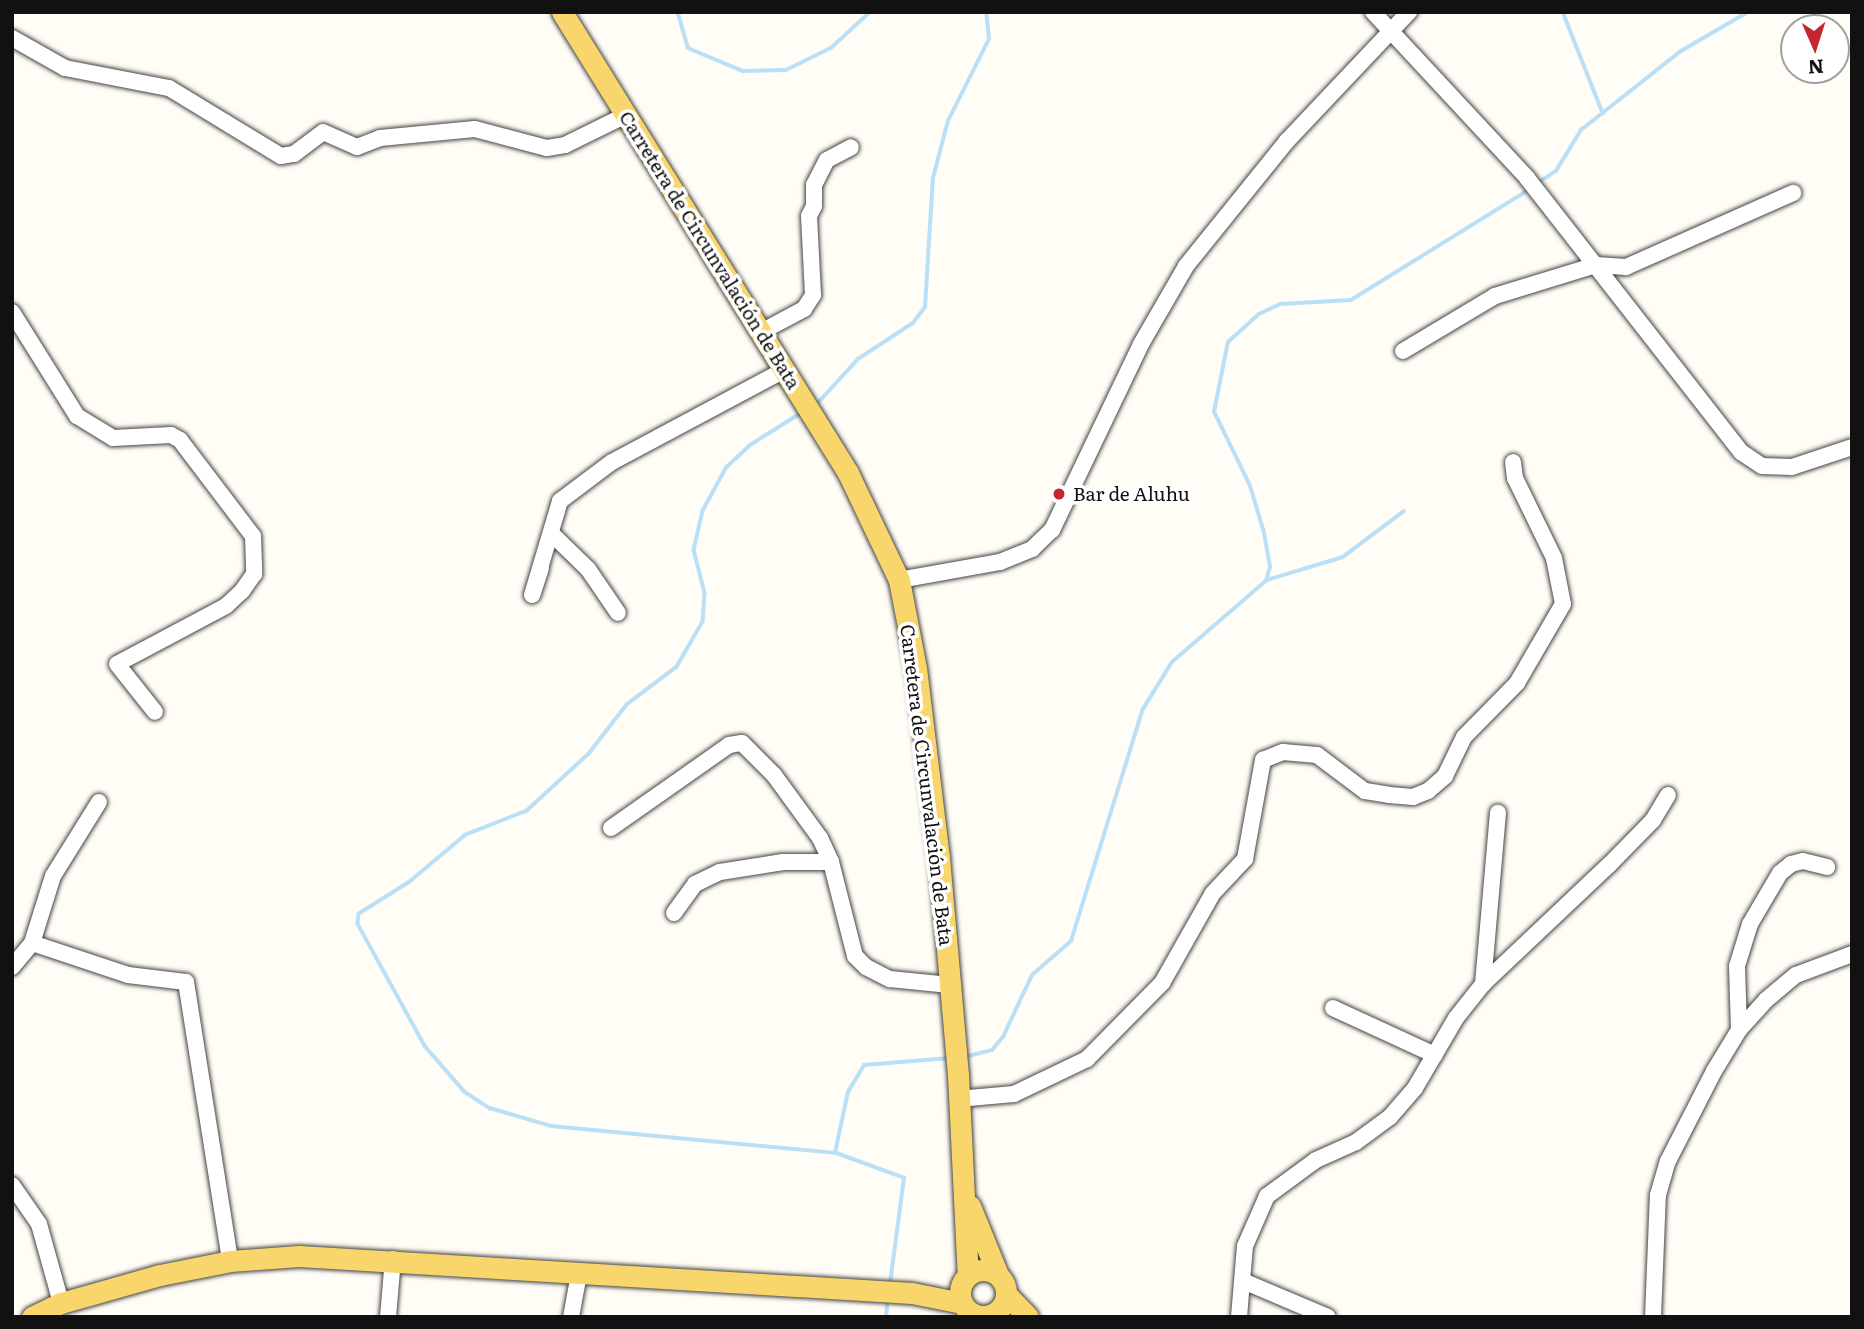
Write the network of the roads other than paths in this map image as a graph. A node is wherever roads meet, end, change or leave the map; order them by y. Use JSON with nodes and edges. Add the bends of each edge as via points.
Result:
{"nodes":[{"id":1,"x":562,"y":12,"type":"edge"},
{"id":2,"x":1373,"y":12,"type":"edge"},
{"id":3,"x":1409,"y":12,"type":"edge"},
{"id":4,"x":1387,"y":33,"type":"junction"},
{"id":5,"x":12,"y":38,"type":"edge"},
{"id":6,"x":626,"y":115,"type":"junction"},
{"id":7,"x":851,"y":147,"type":"dead end"},
{"id":8,"x":1793,"y":193,"type":"dead end"},
{"id":9,"x":1596,"y":265,"type":"junction"},
{"id":10,"x":12,"y":312,"type":"edge"},
{"id":11,"x":761,"y":332,"type":"junction"},
{"id":12,"x":1403,"y":351,"type":"dead end"},
{"id":13,"x":785,"y":370,"type":"junction"},
{"id":14,"x":1852,"y":446,"type":"edge"},
{"id":15,"x":1513,"y":462,"type":"dead end"},
{"id":16,"x":553,"y":535,"type":"junction"},
{"id":17,"x":541,"y":568,"type":"dead end"},
{"id":18,"x":899,"y":580,"type":"junction"},
{"id":19,"x":618,"y":612,"type":"dead end"},
{"id":20,"x":155,"y":712,"type":"dead end"},
{"id":21,"x":1668,"y":795,"type":"dead end"},
{"id":22,"x":99,"y":802,"type":"dead end"},
{"id":23,"x":1498,"y":813,"type":"dead end"},
{"id":24,"x":611,"y":828,"type":"dead end"},
{"id":25,"x":831,"y":862,"type":"junction"},
{"id":26,"x":1827,"y":867,"type":"dead end"},
{"id":27,"x":674,"y":913,"type":"dead end"},
{"id":28,"x":32,"y":943,"type":"junction"},
{"id":29,"x":1852,"y":954,"type":"edge"},
{"id":30,"x":12,"y":967,"type":"edge"},
{"id":31,"x":1483,"y":984,"type":"junction"},
{"id":32,"x":950,"y":985,"type":"junction"},
{"id":33,"x":1333,"y":1007,"type":"dead end"},
{"id":34,"x":1739,"y":1030,"type":"junction"},
{"id":35,"x":1435,"y":1055,"type":"junction"},
{"id":36,"x":958,"y":1099,"type":"junction"},
{"id":37,"x":12,"y":1185,"type":"edge"},
{"id":38,"x":963,"y":1189,"type":"junction"},
{"id":39,"x":393,"y":1259,"type":"junction"},
{"id":40,"x":230,"y":1261,"type":"junction"},
{"id":41,"x":579,"y":1274,"type":"junction"},
{"id":42,"x":998,"y":1275,"type":"junction"},
{"id":43,"x":966,"y":1278,"type":"junction"},
{"id":44,"x":1244,"y":1280,"type":"junction"},
{"id":45,"x":907,"y":1293,"type":"junction"},
{"id":46,"x":61,"y":1303,"type":"junction"},
{"id":47,"x":966,"y":1310,"type":"edge"},
{"id":48,"x":1003,"y":1310,"type":"edge"},
{"id":49,"x":32,"y":1317,"type":"edge"},
{"id":50,"x":388,"y":1317,"type":"edge"},
{"id":51,"x":571,"y":1317,"type":"edge"},
{"id":52,"x":1028,"y":1317,"type":"edge"},
{"id":53,"x":1239,"y":1317,"type":"edge"},
{"id":54,"x":1328,"y":1317,"type":"edge"},
{"id":55,"x":1653,"y":1317,"type":"edge"}],
"edges":[{"from":1,"to":6,"type":"main road","name":"Carretera de Circunvalación de Bata"},
{"from":2,"to":4,"type":"street"},
{"from":3,"to":4,"type":"street"},
{"from":4,"to":9,"type":"street","via":[[1527,178]]},
{"from":4,"to":18,"type":"street","via":[[1243,192],[1186,267],[1141,344],[1052,530],[1032,549],[1000,562]]},
{"from":5,"to":6,"type":"street","via":[[65,68],[169,88],[281,156],[294,154],[323,132],[337,134],[349,146],[357,147],[380,138],[475,129],[547,148],[565,145]]},
{"from":6,"to":11,"type":"main road","name":"Carretera de Circunvalación de Bata"},
{"from":7,"to":11,"type":"street","via":[[827,160],[814,185],[809,216],[813,295],[804,309]]},
{"from":8,"to":9,"type":"street","via":[[1626,268]]},
{"from":9,"to":12,"type":"street","via":[[1495,296]]},
{"from":9,"to":14,"type":"street","via":[[1741,452],[1762,466],[1792,467]]},
{"from":10,"to":20,"type":"street","via":[[77,416],[114,438],[171,435],[180,439],[253,536],[254,574],[242,591],[226,606],[117,664]]},
{"from":11,"to":13,"type":"main road","name":"Carretera de Circunvalación de Bata"},
{"from":13,"to":16,"type":"street","via":[[589,478],[560,501]]},
{"from":13,"to":18,"type":"main road","name":"Carretera de Circunvalación de Bata","via":[[848,473]]},
{"from":15,"to":36,"type":"street","via":[[1515,478],[1554,558],[1563,604],[1517,683],[1464,737],[1445,776],[1413,797],[1389,795],[1365,791],[1317,755],[1298,751],[1262,760],[1245,859],[1213,893],[1162,983],[1087,1059],[1014,1094]]},
{"from":16,"to":17,"type":"street","via":[[532,595]]},
{"from":16,"to":19,"type":"street","via":[[588,569]]},
{"from":18,"to":32,"type":"main road","name":"Carretera de Circunvalación de Bata","via":[[918,682]]},
{"from":21,"to":31,"type":"street","via":[[1653,820],[1609,865]]},
{"from":22,"to":28,"type":"street","via":[[52,876]]},
{"from":23,"to":31,"type":"street"},
{"from":24,"to":25,"type":"street","via":[[729,745],[742,743],[774,775],[820,838]]},
{"from":25,"to":27,"type":"street","via":[[783,862],[720,872],[695,884]]},
{"from":25,"to":32,"type":"street","via":[[855,956],[890,979]]},
{"from":26,"to":34,"type":"street","via":[[1803,861],[1791,864],[1780,873],[1750,925],[1737,966]]},
{"from":28,"to":30,"type":"street"},
{"from":28,"to":40,"type":"street","via":[[128,975],[186,982]]},
{"from":29,"to":34,"type":"street","via":[[1796,975]]},
{"from":31,"to":35,"type":"street"},
{"from":32,"to":36,"type":"main road","name":"Carretera de Circunvalación de Bata"},
{"from":33,"to":35,"type":"street"},
{"from":34,"to":55,"type":"street","via":[[1687,1121],[1658,1195]]},
{"from":35,"to":44,"type":"street","via":[[1390,1117],[1356,1142],[1316,1160],[1267,1196],[1251,1224]]},
{"from":36,"to":38,"type":"main road","name":"Carretera de Circunvalación de Bata"},
{"from":37,"to":46,"type":"street","via":[[39,1223]]},
{"from":38,"to":42,"type":"main road","name":"Carretera de Circunvalación de Bata"},
{"from":38,"to":43,"type":"main road","name":"Carretera de Circunvalación de Bata"},
{"from":39,"to":40,"type":"main road","via":[[299,1256]]},
{"from":39,"to":41,"type":"main road"},
{"from":39,"to":50,"type":"street"},
{"from":40,"to":46,"type":"main road"},
{"from":41,"to":45,"type":"main road"},
{"from":41,"to":51,"type":"street"},
{"from":42,"to":43,"type":"main road","via":[[980,1270]]},
{"from":42,"to":48,"type":"main road"},
{"from":43,"to":45,"type":"main road"},
{"from":43,"to":47,"type":"main road"},
{"from":44,"to":53,"type":"street"},
{"from":44,"to":54,"type":"street"},
{"from":45,"to":47,"type":"main road"},
{"from":46,"to":49,"type":"main road"},
{"from":47,"to":48,"type":"main road","via":[[981,1316]]},
{"from":48,"to":52,"type":"main road"}]}
